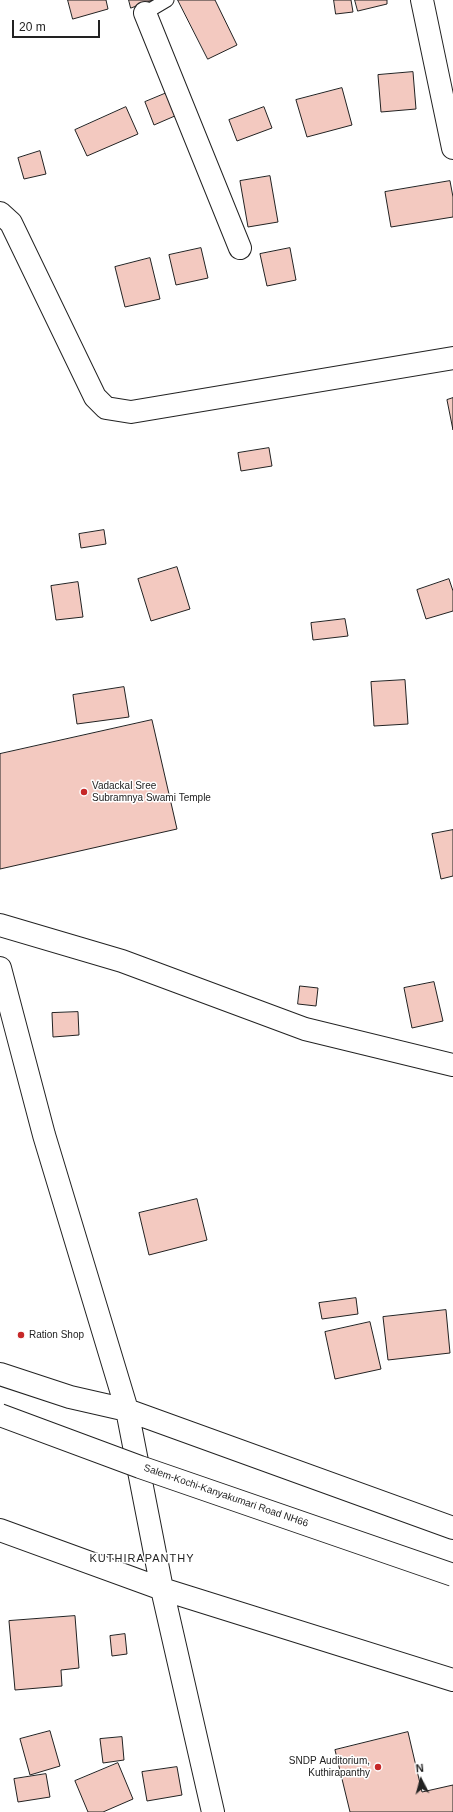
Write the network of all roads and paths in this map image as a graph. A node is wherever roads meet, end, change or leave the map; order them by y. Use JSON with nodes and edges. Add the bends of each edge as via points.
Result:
{"nodes":[{"id":1,"x":167,"y":0,"type":"edge"},
{"id":2,"x":422,"y":0,"type":"edge"},
{"id":3,"x":145,"y":13,"type":"joint"},
{"id":4,"x":453,"y":148,"type":"edge"},
{"id":5,"x":0,"y":213,"type":"edge"},
{"id":6,"x":240,"y":248,"type":"dead end"},
{"id":7,"x":453,"y":358,"type":"edge"},
{"id":8,"x":0,"y":925,"type":"edge"},
{"id":9,"x":0,"y":968,"type":"edge"},
{"id":10,"x":453,"y":1065,"type":"edge"},
{"id":11,"x":0,"y":1374,"type":"edge"},
{"id":12,"x":127,"y":1410,"type":"junction"},
{"id":13,"x":0,"y":1415,"type":"edge"},
{"id":14,"x":453,"y":1528,"type":"edge"},
{"id":15,"x":0,"y":1530,"type":"edge"},
{"id":16,"x":453,"y":1574,"type":"edge"},
{"id":17,"x":162,"y":1590,"type":"junction"},
{"id":18,"x":453,"y":1680,"type":"edge"},
{"id":19,"x":213,"y":1812,"type":"edge"}],
"edges":[{"from":1,"to":3,"type":"lane"},
{"from":2,"to":4,"type":"main road"},
{"from":3,"to":6,"type":"main road"},
{"from":5,"to":7,"type":"main road","via":[[11,223],[95,397],[106,408],[131,412]]},
{"from":8,"to":10,"type":"main road","via":[[122,961],[305,1029]]},
{"from":9,"to":12,"type":"main road","via":[[44,1135]]},
{"from":11,"to":12,"type":"main road","via":[[70,1397]]},
{"from":12,"to":14,"type":"main road"},
{"from":12,"to":17,"type":"main road"},
{"from":13,"to":16,"type":"main road","name":"Salem-Kochi-Kanyakumari Road NH66","bridge":true,"via":[[140,1467]]},
{"from":15,"to":17,"type":"main road"},
{"from":17,"to":18,"type":"main road"},
{"from":17,"to":19,"type":"main road"}]}
